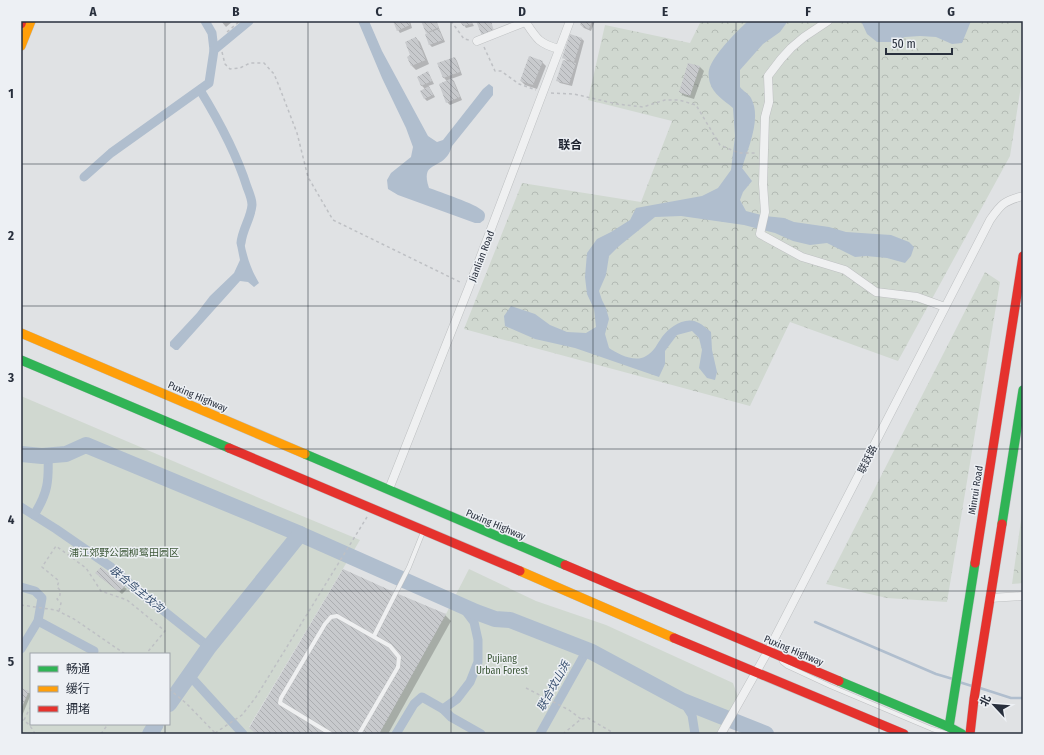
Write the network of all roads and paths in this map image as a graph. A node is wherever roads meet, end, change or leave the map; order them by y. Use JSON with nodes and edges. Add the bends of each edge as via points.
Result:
{"nodes":[{"id":1,"x":22,"y":21,"type":"edge"},
{"id":2,"x":31,"y":21,"type":"edge"},
{"id":3,"x":240,"y":21,"type":"edge"},
{"id":4,"x":451,"y":21,"type":"edge"},
{"id":5,"x":525,"y":21,"type":"edge"},
{"id":6,"x":570,"y":21,"type":"edge"},
{"id":7,"x":828,"y":21,"type":"edge"},
{"id":8,"x":21,"y":24,"type":"edge"},
{"id":9,"x":227,"y":32,"type":"dead end"},
{"id":10,"x":477,"y":41,"type":"junction"},
{"id":11,"x":21,"y":46,"type":"edge"},
{"id":12,"x":559,"y":49,"type":"junction"},
{"id":13,"x":222,"y":52,"type":"dead end"},
{"id":14,"x":543,"y":93,"type":"junction"},
{"id":15,"x":764,"y":154,"type":"junction"},
{"id":16,"x":1023,"y":196,"type":"edge"},
{"id":17,"x":1023,"y":256,"type":"edge"},
{"id":18,"x":469,"y":286,"type":"junction"},
{"id":19,"x":945,"y":307,"type":"junction"},
{"id":20,"x":21,"y":333,"type":"edge"},
{"id":21,"x":21,"y":360,"type":"edge"},
{"id":22,"x":1023,"y":390,"type":"edge"},
{"id":23,"x":389,"y":490,"type":"junction"},
{"id":24,"x":371,"y":509,"type":"junction"},
{"id":25,"x":424,"y":532,"type":"junction"},
{"id":26,"x":1023,"y":596,"type":"edge"},
{"id":27,"x":990,"y":598,"type":"junction"},
{"id":28,"x":22,"y":605,"type":"edge"},
{"id":29,"x":59,"y":611,"type":"junction"},
{"id":30,"x":374,"y":636,"type":"junction"},
{"id":31,"x":768,"y":650,"type":"junction"},
{"id":32,"x":124,"y":653,"type":"edge"},
{"id":33,"x":147,"y":653,"type":"edge"},
{"id":34,"x":756,"y":673,"type":"junction"},
{"id":35,"x":526,"y":688,"type":"dead end"},
{"id":36,"x":170,"y":690,"type":"edge"},
{"id":37,"x":30,"y":708,"type":"edge"},
{"id":38,"x":21,"y":719,"type":"edge"},
{"id":39,"x":581,"y":719,"type":"junction"},
{"id":40,"x":24,"y":720,"type":"junction"},
{"id":41,"x":107,"y":725,"type":"edge"},
{"id":42,"x":948,"y":731,"type":"edge"},
{"id":43,"x":216,"y":733,"type":"edge"},
{"id":44,"x":35,"y":734,"type":"edge"},
{"id":45,"x":102,"y":734,"type":"edge"},
{"id":46,"x":331,"y":734,"type":"edge"},
{"id":47,"x":359,"y":734,"type":"edge"},
{"id":48,"x":563,"y":734,"type":"edge"},
{"id":49,"x":615,"y":734,"type":"edge"},
{"id":50,"x":721,"y":734,"type":"edge"},
{"id":51,"x":904,"y":734,"type":"edge"},
{"id":52,"x":962,"y":734,"type":"edge"},
{"id":53,"x":970,"y":734,"type":"edge"}],
"edges":[{"from":1,"to":8,"type":"main road"},
{"from":2,"to":11,"type":"main road"},
{"from":3,"to":9,"type":"path"},
{"from":4,"to":10,"type":"path","via":[[464,39]]},
{"from":5,"to":10,"type":"street"},
{"from":5,"to":12,"type":"street","via":[[536,38],[548,46]]},
{"from":6,"to":12,"type":"street","name":"Jianlian Road"},
{"from":7,"to":15,"type":"street","via":[[791,48],[768,76],[769,102],[765,117]]},
{"from":10,"to":14,"type":"path","via":[[482,43],[494,71],[501,71],[519,84]]},
{"from":12,"to":14,"type":"street","name":"Jianlian Road"},
{"from":13,"to":18,"type":"path","via":[[225,64],[230,69],[250,63],[264,63],[274,74],[297,133],[308,177],[333,220]]},
{"from":14,"to":15,"type":"path","via":[[574,94],[643,107],[665,100],[679,100],[696,105],[720,145],[739,152]]},
{"from":14,"to":18,"type":"street","name":"Jianlian Road"},
{"from":15,"to":19,"type":"street","via":[[765,212],[760,234],[802,257],[844,270],[876,292],[917,297]]},
{"from":16,"to":19,"type":"street","name":"联跃路","via":[[1000,205]]},
{"from":17,"to":42,"type":"main road","name":"Minrui Road"},
{"from":18,"to":23,"type":"street","name":"Jianlian Road"},
{"from":19,"to":31,"type":"street","name":"联跃路"},
{"from":20,"to":23,"type":"main road","name":"Puxing Highway"},
{"from":21,"to":24,"type":"main road"},
{"from":22,"to":27,"type":"main road"},
{"from":23,"to":31,"type":"main road","name":"Puxing Highway"},
{"from":24,"to":25,"type":"main road"},
{"from":24,"to":43,"type":"path","via":[[256,697],[242,715]]},
{"from":25,"to":30,"type":"lane"},
{"from":25,"to":34,"type":"main road"},
{"from":26,"to":27,"type":"street"},
{"from":27,"to":53,"type":"main road"},
{"from":28,"to":29,"type":"path"},
{"from":29,"to":32,"type":"path"},
{"from":29,"to":33,"type":"path","via":[[59,581],[42,567],[56,546],[86,568],[101,591],[127,600],[165,631]]},
{"from":30,"to":46,"type":"lane","via":[[337,616],[331,617],[281,698],[280,703]]},
{"from":30,"to":47,"type":"lane","via":[[390,646],[399,657],[398,667]]},
{"from":31,"to":34,"type":"street","name":"联跃路"},
{"from":31,"to":42,"type":"main road","name":"Puxing Highway"},
{"from":34,"to":50,"type":"street","name":"联跃路"},
{"from":34,"to":51,"type":"main road"},
{"from":35,"to":39,"type":"path"},
{"from":36,"to":43,"type":"path"},
{"from":37,"to":40,"type":"path"},
{"from":38,"to":40,"type":"path"},
{"from":39,"to":48,"type":"path"},
{"from":39,"to":49,"type":"path","via":[[588,718]]},
{"from":40,"to":44,"type":"path"},
{"from":41,"to":45,"type":"path"},
{"from":42,"to":52,"type":"main road","name":"Puxing Highway"}]}
